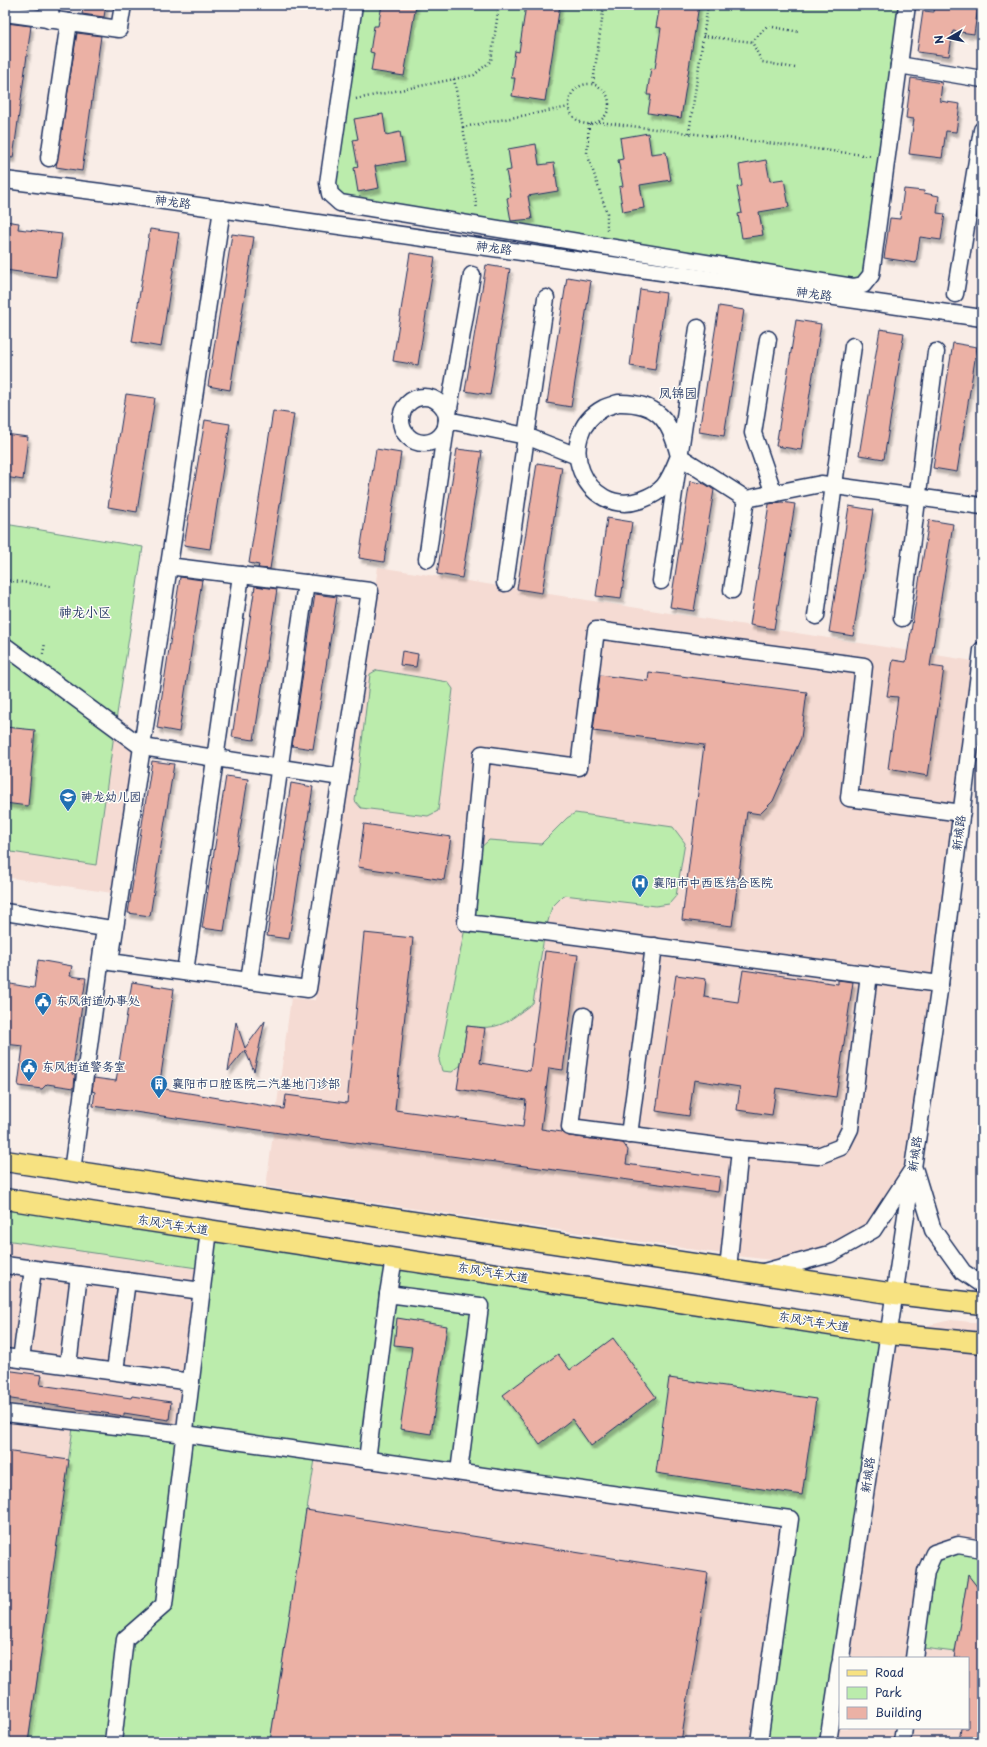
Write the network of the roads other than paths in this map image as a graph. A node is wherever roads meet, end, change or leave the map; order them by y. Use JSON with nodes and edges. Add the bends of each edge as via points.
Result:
{"nodes":[{"id":1,"x":123,"y":5,"type":"edge"},
{"id":2,"x":354,"y":5,"type":"edge"},
{"id":3,"x":907,"y":5,"type":"edge"},
{"id":4,"x":50,"y":12,"type":"edge"},
{"id":5,"x":5,"y":13,"type":"edge"},
{"id":6,"x":69,"y":22,"type":"junction"},
{"id":7,"x":899,"y":65,"type":"junction"},
{"id":8,"x":982,"y":79,"type":"edge"},
{"id":9,"x":982,"y":130,"type":"edge"},
{"id":10,"x":49,"y":158,"type":"dead end"},
{"id":11,"x":5,"y":180,"type":"edge"},
{"id":12,"x":222,"y":209,"type":"junction"},
{"id":13,"x":472,"y":275,"type":"dead end"},
{"id":14,"x":955,"y":294,"type":"dead end"},
{"id":15,"x":546,"y":298,"type":"dead end"},
{"id":16,"x":982,"y":318,"type":"edge"},
{"id":17,"x":698,"y":328,"type":"dead end"},
{"id":18,"x":768,"y":339,"type":"dead end"},
{"id":19,"x":853,"y":346,"type":"dead end"},
{"id":20,"x":936,"y":352,"type":"dead end"},
{"id":21,"x":446,"y":420,"type":"junction"},
{"id":22,"x":526,"y":436,"type":"junction"},
{"id":23,"x":577,"y":456,"type":"junction"},
{"id":24,"x":679,"y":456,"type":"junction"},
{"id":25,"x":834,"y":486,"type":"junction"},
{"id":26,"x":774,"y":494,"type":"junction"},
{"id":27,"x":916,"y":497,"type":"junction"},
{"id":28,"x":746,"y":499,"type":"junction"},
{"id":29,"x":982,"y":506,"type":"edge"},
{"id":30,"x":427,"y":559,"type":"dead end"},
{"id":31,"x":168,"y":566,"type":"junction"},
{"id":32,"x":241,"y":575,"type":"junction"},
{"id":33,"x":661,"y":581,"type":"dead end"},
{"id":34,"x":306,"y":583,"type":"junction"},
{"id":35,"x":505,"y":583,"type":"dead end"},
{"id":36,"x":732,"y":590,"type":"dead end"},
{"id":37,"x":816,"y":616,"type":"dead end"},
{"id":38,"x":902,"y":618,"type":"dead end"},
{"id":39,"x":5,"y":646,"type":"edge"},
{"id":40,"x":982,"y":650,"type":"edge"},
{"id":41,"x":142,"y":747,"type":"junction"},
{"id":42,"x":215,"y":758,"type":"junction"},
{"id":43,"x":279,"y":767,"type":"junction"},
{"id":44,"x":341,"y":776,"type":"junction"},
{"id":45,"x":962,"y":813,"type":"junction"},
{"id":46,"x":5,"y":912,"type":"edge"},
{"id":47,"x":654,"y":946,"type":"junction"},
{"id":48,"x":185,"y":972,"type":"junction"},
{"id":49,"x":869,"y":974,"type":"junction"},
{"id":50,"x":249,"y":981,"type":"junction"},
{"id":51,"x":940,"y":984,"type":"junction"},
{"id":52,"x":584,"y":1016,"type":"dead end"},
{"id":53,"x":629,"y":1135,"type":"junction"},
{"id":54,"x":740,"y":1149,"type":"junction"},
{"id":55,"x":5,"y":1161,"type":"edge"},
{"id":56,"x":914,"y":1167,"type":"junction"},
{"id":57,"x":72,"y":1171,"type":"junction"},
{"id":58,"x":5,"y":1199,"type":"edge"},
{"id":59,"x":209,"y":1230,"type":"junction"},
{"id":60,"x":394,"y":1258,"type":"junction"},
{"id":61,"x":5,"y":1265,"type":"edge"},
{"id":62,"x":33,"y":1269,"type":"junction"},
{"id":63,"x":728,"y":1269,"type":"junction"},
{"id":64,"x":757,"y":1273,"type":"junction"},
{"id":65,"x":79,"y":1275,"type":"junction"},
{"id":66,"x":127,"y":1281,"type":"junction"},
{"id":67,"x":982,"y":1285,"type":"edge"},
{"id":68,"x":202,"y":1291,"type":"junction"},
{"id":69,"x":388,"y":1294,"type":"junction"},
{"id":70,"x":895,"y":1294,"type":"junction"},
{"id":71,"x":982,"y":1304,"type":"edge"},
{"id":72,"x":889,"y":1334,"type":"junction"},
{"id":73,"x":982,"y":1342,"type":"edge"},
{"id":74,"x":5,"y":1357,"type":"edge"},
{"id":75,"x":21,"y":1359,"type":"junction"},
{"id":76,"x":68,"y":1365,"type":"junction"},
{"id":77,"x":115,"y":1371,"type":"junction"},
{"id":78,"x":191,"y":1382,"type":"junction"},
{"id":79,"x":5,"y":1413,"type":"edge"},
{"id":80,"x":185,"y":1434,"type":"junction"},
{"id":81,"x":367,"y":1460,"type":"junction"},
{"id":82,"x":459,"y":1472,"type":"junction"},
{"id":83,"x":982,"y":1549,"type":"edge"},
{"id":84,"x":841,"y":1657,"type":"edge"},
{"id":85,"x":914,"y":1657,"type":"edge"},
{"id":86,"x":839,"y":1670,"type":"edge"},
{"id":87,"x":904,"y":1729,"type":"edge"},
{"id":88,"x":113,"y":1742,"type":"edge"},
{"id":89,"x":759,"y":1742,"type":"edge"},
{"id":90,"x":828,"y":1742,"type":"edge"},
{"id":91,"x":902,"y":1742,"type":"edge"}],
"edges":[{"from":1,"to":6,"type":"street","via":[[119,29]]},
{"from":2,"to":7,"type":"street","via":[[328,183],[330,194],[340,204],[853,287],[863,285],[871,276]]},
{"from":3,"to":7,"type":"street"},
{"from":4,"to":5,"type":"street"},
{"from":4,"to":6,"type":"street"},
{"from":6,"to":10,"type":"street"},
{"from":7,"to":8,"type":"street"},
{"from":9,"to":14,"type":"street"},
{"from":11,"to":12,"type":"street","name":"神龙路"},
{"from":12,"to":16,"type":"street","name":"神龙路"},
{"from":12,"to":31,"type":"street"},
{"from":13,"to":21,"type":"street"},
{"from":15,"to":22,"type":"street"},
{"from":17,"to":24,"type":"street"},
{"from":18,"to":26,"type":"street","via":[[752,434]]},
{"from":19,"to":25,"type":"street"},
{"from":20,"to":27,"type":"street"},
{"from":21,"to":22,"type":"street"},
{"from":21,"to":30,"type":"street"},
{"from":22,"to":23,"type":"street"},
{"from":22,"to":35,"type":"street"},
{"from":23,"to":24,"type":"street","via":[[581,472],[590,486],[603,496],[618,502],[635,502],[651,496],[664,486]]},
{"from":23,"to":24,"type":"street","via":[[583,428],[592,417],[604,408],[618,403],[633,403],[647,407],[660,415],[670,427]]},
{"from":24,"to":28,"type":"street"},
{"from":24,"to":33,"type":"street"},
{"from":25,"to":26,"type":"street","via":[[821,484]]},
{"from":25,"to":27,"type":"street"},
{"from":25,"to":37,"type":"street"},
{"from":26,"to":28,"type":"street"},
{"from":27,"to":29,"type":"street"},
{"from":27,"to":38,"type":"street"},
{"from":28,"to":36,"type":"street"},
{"from":31,"to":32,"type":"street"},
{"from":31,"to":41,"type":"street"},
{"from":32,"to":34,"type":"street"},
{"from":32,"to":42,"type":"street"},
{"from":34,"to":43,"type":"street"},
{"from":34,"to":44,"type":"street","via":[[370,591]]},
{"from":39,"to":41,"type":"street"},
{"from":40,"to":45,"type":"street","name":"新城路"},
{"from":41,"to":42,"type":"street"},
{"from":41,"to":48,"type":"street","via":[[110,962]]},
{"from":42,"to":43,"type":"street"},
{"from":42,"to":48,"type":"street"},
{"from":43,"to":44,"type":"street"},
{"from":43,"to":50,"type":"street"},
{"from":44,"to":50,"type":"street","via":[[308,989]]},
{"from":45,"to":47,"type":"street","via":[[849,798],[864,666],[596,630],[579,767],[482,754],[466,923]]},
{"from":45,"to":51,"type":"street","name":"新城路"},
{"from":46,"to":57,"type":"street","via":[[105,928]]},
{"from":47,"to":49,"type":"street"},
{"from":47,"to":53,"type":"street"},
{"from":48,"to":50,"type":"street"},
{"from":49,"to":51,"type":"street"},
{"from":49,"to":54,"type":"street","via":[[850,1129],[841,1147],[818,1156]]},
{"from":51,"to":56,"type":"street","name":"新城路"},
{"from":52,"to":53,"type":"street","via":[[570,1127]]},
{"from":53,"to":54,"type":"street"},
{"from":54,"to":63,"type":"street"},
{"from":55,"to":57,"type":"main road"},
{"from":56,"to":64,"type":"street","via":[[873,1230],[830,1254]]},
{"from":56,"to":67,"type":"street","via":[[933,1230],[963,1272]]},
{"from":56,"to":70,"type":"street","name":"新城路"},
{"from":57,"to":63,"type":"main road"},
{"from":58,"to":59,"type":"main road","name":"东风汽车大道"},
{"from":59,"to":60,"type":"main road","name":"东风汽车大道"},
{"from":59,"to":68,"type":"street"},
{"from":60,"to":69,"type":"street"},
{"from":60,"to":72,"type":"main road","name":"东风汽车大道"},
{"from":61,"to":62,"type":"street"},
{"from":62,"to":65,"type":"street"},
{"from":62,"to":75,"type":"street"},
{"from":63,"to":64,"type":"main road"},
{"from":64,"to":70,"type":"main road"},
{"from":65,"to":66,"type":"street"},
{"from":65,"to":76,"type":"street"},
{"from":66,"to":68,"type":"street"},
{"from":66,"to":77,"type":"street"},
{"from":68,"to":78,"type":"street"},
{"from":69,"to":81,"type":"street"},
{"from":69,"to":82,"type":"street","via":[[480,1306]]},
{"from":70,"to":71,"type":"main road"},
{"from":70,"to":72,"type":"street","name":"新城路"},
{"from":72,"to":73,"type":"main road","name":"东风汽车大道"},
{"from":72,"to":84,"type":"street","name":"新城路"},
{"from":74,"to":75,"type":"street"},
{"from":75,"to":76,"type":"street"},
{"from":76,"to":77,"type":"street"},
{"from":77,"to":78,"type":"street"},
{"from":78,"to":80,"type":"street"},
{"from":79,"to":80,"type":"street"},
{"from":80,"to":81,"type":"street"},
{"from":80,"to":88,"type":"street","via":[[164,1605],[125,1639]]},
{"from":81,"to":82,"type":"street"},
{"from":82,"to":89,"type":"street","via":[[790,1519]]},
{"from":83,"to":85,"type":"street","via":[[958,1545],[934,1553],[926,1571]]},
{"from":86,"to":90,"type":"street"},
{"from":87,"to":91,"type":"street"}]}
